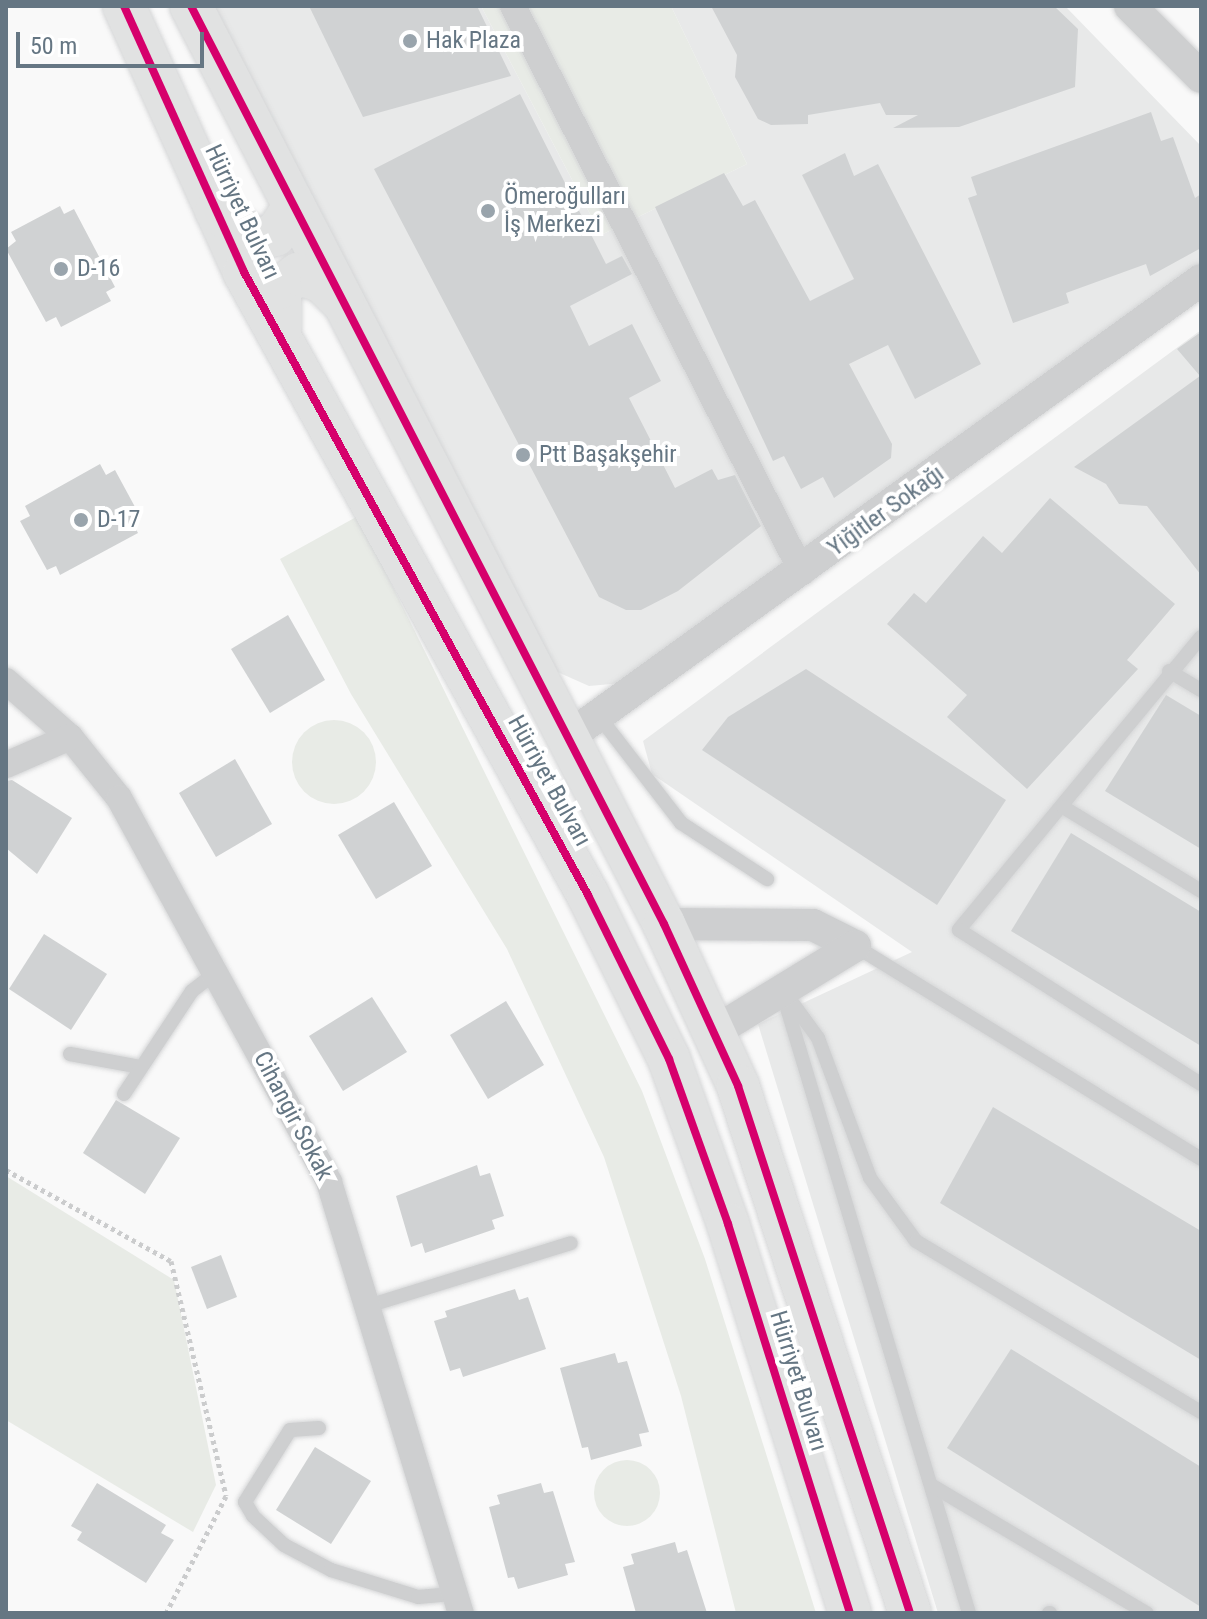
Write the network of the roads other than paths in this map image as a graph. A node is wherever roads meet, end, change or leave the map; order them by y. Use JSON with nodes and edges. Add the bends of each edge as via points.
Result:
{"nodes":[{"id":1,"x":124,"y":6,"type":"edge"},
{"id":2,"x":191,"y":6,"type":"edge"},
{"id":3,"x":513,"y":6,"type":"edge"},
{"id":4,"x":1130,"y":6,"type":"edge"},
{"id":5,"x":1201,"y":77,"type":"edge"},
{"id":6,"x":212,"y":207,"type":"junction"},
{"id":7,"x":294,"y":207,"type":"junction"},
{"id":8,"x":1201,"y":280,"type":"edge"},
{"id":9,"x":344,"y":302,"type":"junction"},
{"id":10,"x":280,"y":330,"type":"junction"},
{"id":11,"x":802,"y":572,"type":"junction"},
{"id":12,"x":1201,"y":637,"type":"edge"},
{"id":13,"x":1169,"y":671,"type":"junction"},
{"id":14,"x":6,"y":681,"type":"edge"},
{"id":15,"x":1201,"y":690,"type":"edge"},
{"id":16,"x":584,"y":729,"type":"junction"},
{"id":17,"x":70,"y":737,"type":"junction"},
{"id":18,"x":6,"y":765,"type":"edge"},
{"id":19,"x":1063,"y":807,"type":"junction"},
{"id":20,"x":767,"y":879,"type":"dead end"},
{"id":21,"x":1201,"y":891,"type":"edge"},
{"id":22,"x":664,"y":924,"type":"junction"},
{"id":23,"x":855,"y":946,"type":"junction"},
{"id":24,"x":215,"y":973,"type":"junction"},
{"id":25,"x":781,"y":987,"type":"junction"},
{"id":26,"x":714,"y":1032,"type":"junction"},
{"id":27,"x":70,"y":1054,"type":"dead end"},
{"id":28,"x":140,"y":1067,"type":"junction"},
{"id":29,"x":1201,"y":1084,"type":"edge"},
{"id":30,"x":124,"y":1094,"type":"dead end"},
{"id":31,"x":1201,"y":1159,"type":"edge"},
{"id":32,"x":571,"y":1243,"type":"dead end"},
{"id":33,"x":371,"y":1305,"type":"junction"},
{"id":34,"x":1201,"y":1412,"type":"edge"},
{"id":35,"x":319,"y":1428,"type":"dead end"},
{"id":36,"x":931,"y":1485,"type":"junction"},
{"id":37,"x":458,"y":1604,"type":"edge"},
{"id":38,"x":850,"y":1613,"type":"edge"},
{"id":39,"x":910,"y":1613,"type":"edge"},
{"id":40,"x":969,"y":1613,"type":"edge"},
{"id":41,"x":1147,"y":1613,"type":"edge"}],
"edges":[{"from":1,"to":6,"type":"main road","name":"Hürriyet Bulvarı"},
{"from":2,"to":7,"type":"main road","name":"Hürriyet Bulvarı"},
{"from":3,"to":11,"type":"street"},
{"from":4,"to":5,"type":"street"},
{"from":6,"to":7,"type":"main road","via":[[234,230],[255,240],[275,235]]},
{"from":6,"to":10,"type":"main road","name":"Hürriyet Bulvarı"},
{"from":7,"to":9,"type":"main road","name":"Hürriyet Bulvarı"},
{"from":8,"to":11,"type":"street","name":"Yiğitler Sokağı"},
{"from":9,"to":10,"type":"main road","via":[[321,281],[298,274],[280,288]]},
{"from":9,"to":16,"type":"main road","name":"Hürriyet Bulvarı"},
{"from":10,"to":38,"type":"main road","name":"Hürriyet Bulvarı","via":[[588,895],[669,1059],[728,1224]]},
{"from":11,"to":16,"type":"street","name":"Yiğitler Sokağı"},
{"from":12,"to":13,"type":"lane"},
{"from":13,"to":15,"type":"lane"},
{"from":13,"to":19,"type":"lane"},
{"from":14,"to":17,"type":"street","name":"Cihangir Sokak"},
{"from":16,"to":20,"type":"lane","via":[[681,823]]},
{"from":16,"to":22,"type":"main road","name":"Hürriyet Bulvarı"},
{"from":17,"to":18,"type":"street"},
{"from":17,"to":24,"type":"street","name":"Cihangir Sokak","via":[[119,798]]},
{"from":19,"to":21,"type":"lane"},
{"from":19,"to":29,"type":"lane","via":[[959,930]]},
{"from":22,"to":23,"type":"street","via":[[813,925]]},
{"from":22,"to":26,"type":"main road","name":"Hürriyet Bulvarı"},
{"from":23,"to":25,"type":"street"},
{"from":23,"to":31,"type":"lane"},
{"from":24,"to":28,"type":"lane","via":[[192,991]]},
{"from":24,"to":33,"type":"street","name":"Cihangir Sokak","via":[[329,1182]]},
{"from":25,"to":26,"type":"street"},
{"from":25,"to":34,"type":"lane","via":[[818,1038],[870,1178],[916,1241]]},
{"from":25,"to":36,"type":"lane"},
{"from":26,"to":39,"type":"main road","name":"Hürriyet Bulvarı","via":[[792,1238]]},
{"from":27,"to":28,"type":"lane"},
{"from":28,"to":30,"type":"lane"},
{"from":32,"to":33,"type":"lane"},
{"from":33,"to":37,"type":"street","name":"Cihangir Sokak"},
{"from":35,"to":37,"type":"lane","via":[[290,1430],[245,1502],[253,1516],[284,1545],[331,1570]]},
{"from":36,"to":40,"type":"lane"},
{"from":36,"to":41,"type":"lane"}]}
